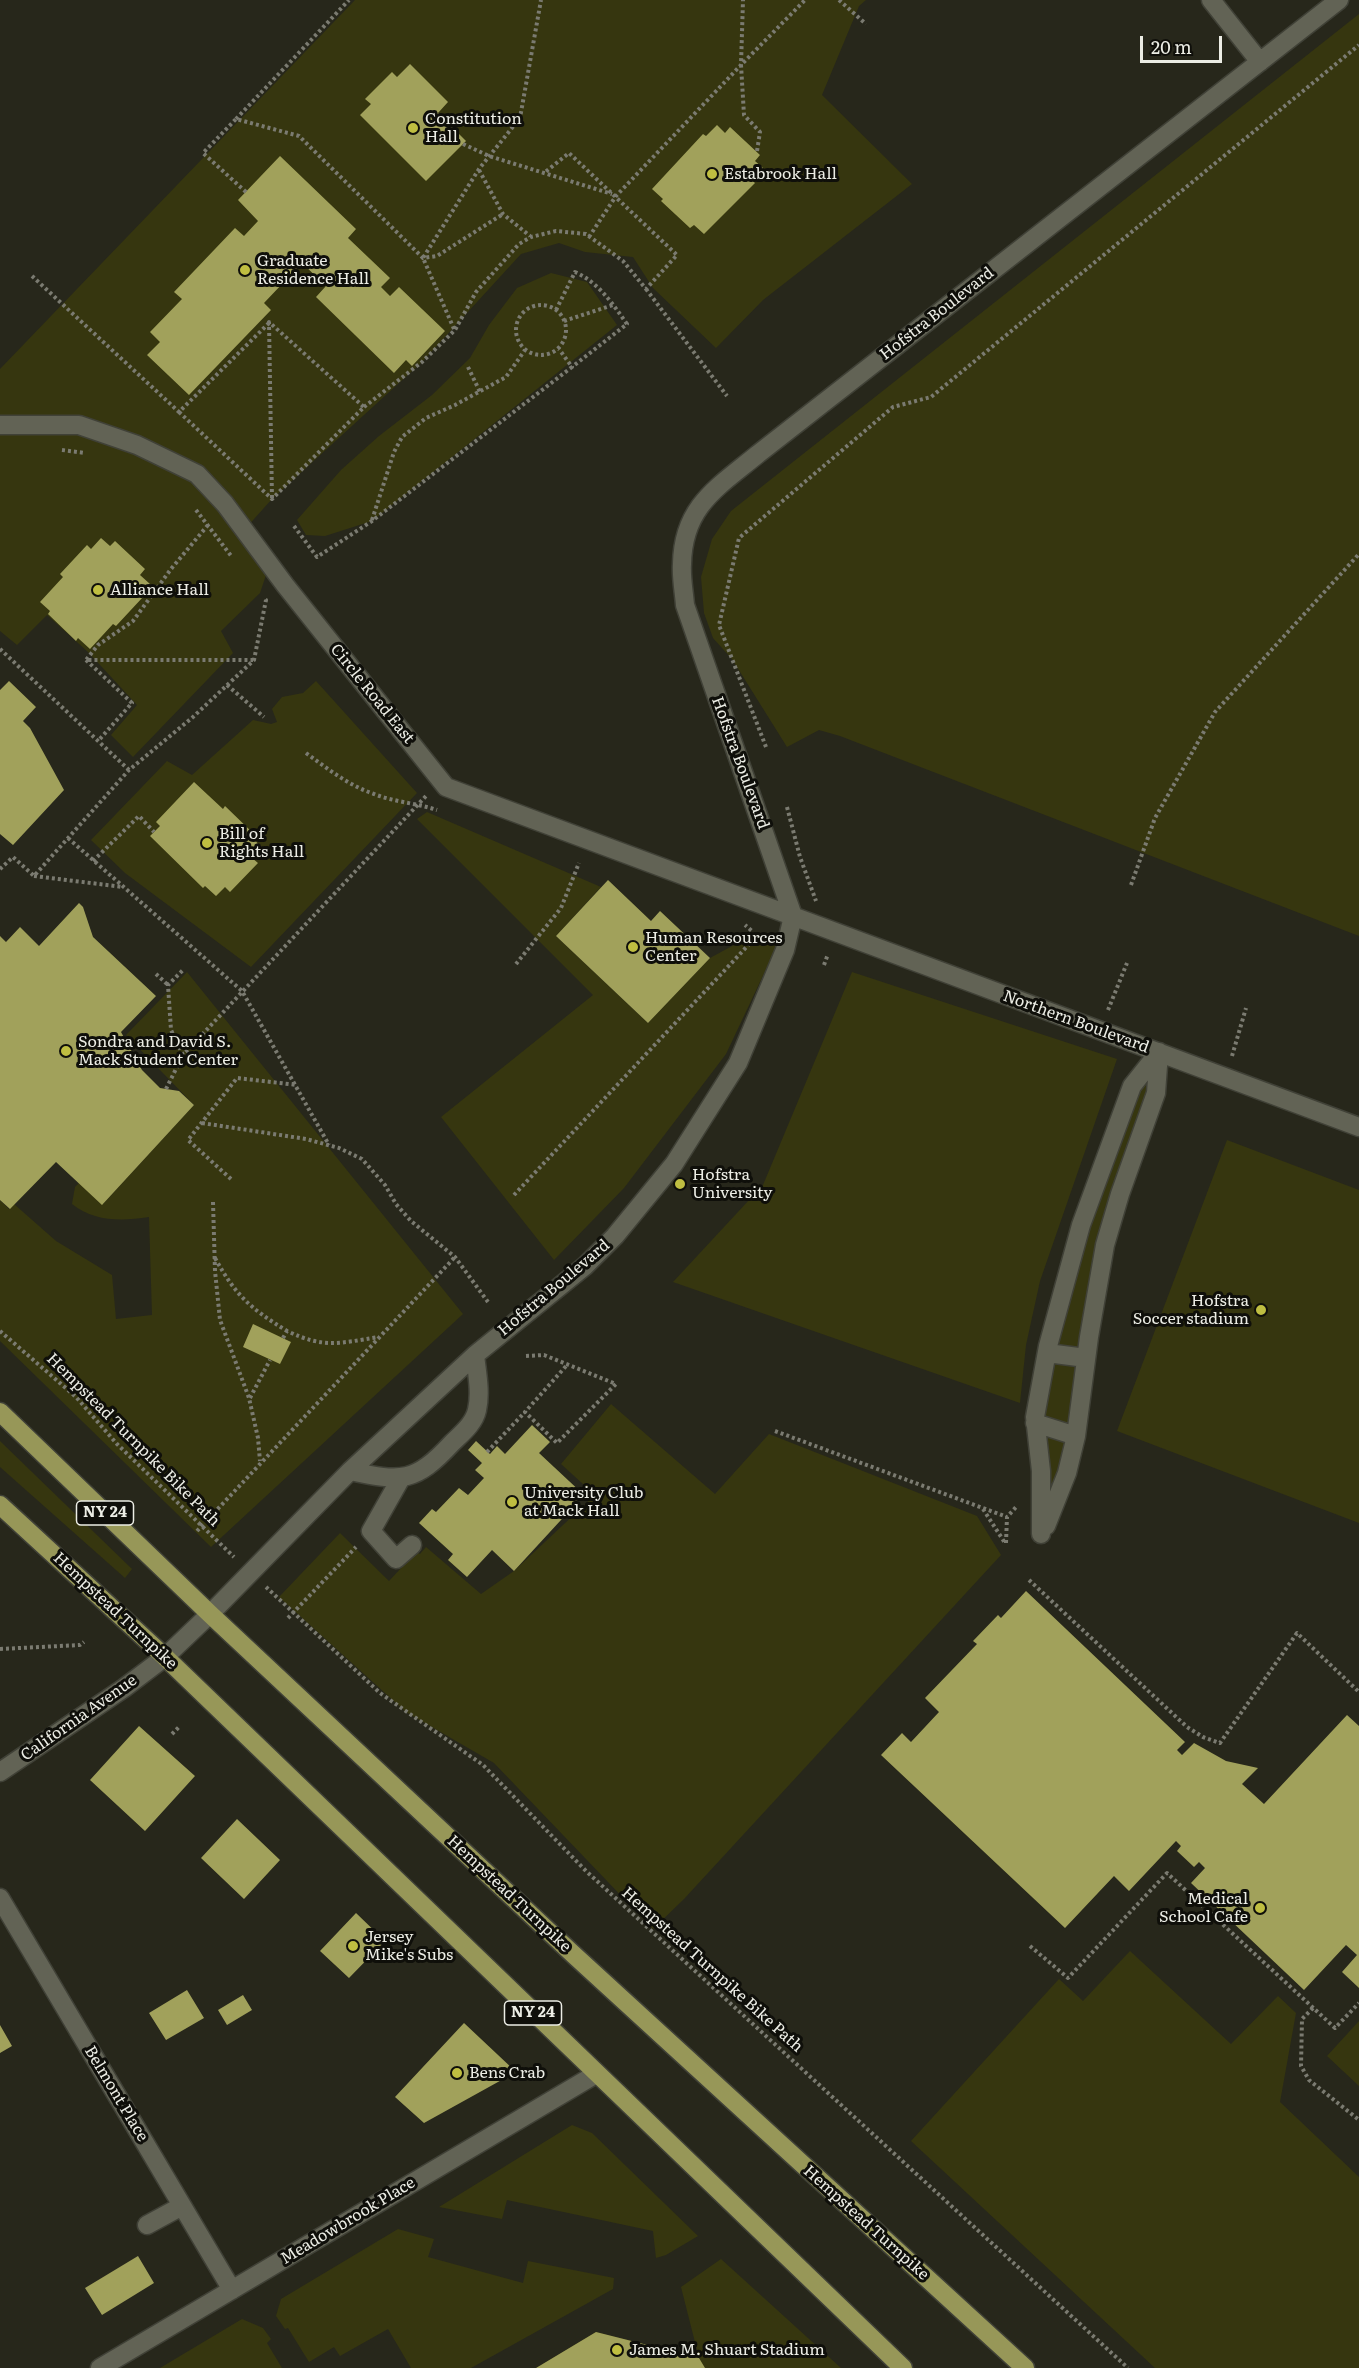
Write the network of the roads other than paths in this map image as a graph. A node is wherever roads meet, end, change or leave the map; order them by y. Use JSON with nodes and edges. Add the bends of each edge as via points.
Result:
{"nodes":[{"id":1,"x":1211,"y":0,"type":"edge"},
{"id":2,"x":1339,"y":0,"type":"edge"},
{"id":3,"x":1260,"y":62,"type":"junction"},
{"id":4,"x":0,"y":425,"type":"edge"},
{"id":5,"x":794,"y":916,"type":"junction"},
{"id":6,"x":1159,"y":1052,"type":"junction"},
{"id":7,"x":1359,"y":1126,"type":"edge"},
{"id":8,"x":1047,"y":1353,"type":"junction"},
{"id":9,"x":475,"y":1355,"type":"junction"},
{"id":10,"x":1086,"y":1358,"type":"junction"},
{"id":11,"x":0,"y":1412,"type":"edge"},
{"id":12,"x":1035,"y":1423,"type":"junction"},
{"id":13,"x":1076,"y":1436,"type":"junction"},
{"id":14,"x":350,"y":1472,"type":"junction"},
{"id":15,"x":401,"y":1478,"type":"junction"},
{"id":16,"x":0,"y":1505,"type":"edge"},
{"id":17,"x":412,"y":1545,"type":"dead end"},
{"id":18,"x":210,"y":1614,"type":"junction"},
{"id":19,"x":165,"y":1657,"type":"junction"},
{"id":20,"x":0,"y":1772,"type":"edge"},
{"id":21,"x":0,"y":1898,"type":"edge"},
{"id":22,"x":596,"y":2074,"type":"junction"},
{"id":23,"x":182,"y":2206,"type":"junction"},
{"id":24,"x":147,"y":2225,"type":"dead end"},
{"id":25,"x":231,"y":2290,"type":"junction"},
{"id":26,"x":100,"y":2368,"type":"edge"},
{"id":27,"x":903,"y":2368,"type":"edge"},
{"id":28,"x":1025,"y":2368,"type":"edge"}],
"edges":[{"from":1,"to":3,"type":"street"},
{"from":2,"to":3,"type":"street","name":"Hofstra Boulevard"},
{"from":3,"to":5,"type":"street","name":"Hofstra Boulevard","via":[[758,454],[695,510],[682,564],[685,605]]},
{"from":4,"to":5,"type":"street","name":"Circle Road East","via":[[79,425],[137,445],[197,474],[225,504],[446,787]]},
{"from":5,"to":6,"type":"street","name":"Northern Boulevard"},
{"from":5,"to":9,"type":"street","name":"Hofstra Boulevard","via":[[785,950],[738,1063],[674,1164],[585,1266]]},
{"from":6,"to":7,"type":"street","name":"Northern Boulevard"},
{"from":6,"to":8,"type":"street","via":[[1132,1086],[1078,1236]]},
{"from":6,"to":10,"type":"street","via":[[1156,1093],[1105,1245]]},
{"from":8,"to":10,"type":"street"},
{"from":8,"to":12,"type":"street"},
{"from":9,"to":14,"type":"street","name":"Hofstra Boulevard"},
{"from":9,"to":15,"type":"street","via":[[477,1404],[468,1426],[432,1465]]},
{"from":10,"to":13,"type":"street"},
{"from":11,"to":18,"type":"main road","name":"Hempstead Turnpike","number":"NY 24"},
{"from":12,"to":13,"type":"street"},
{"from":12,"to":13,"type":"street","via":[[1041,1471],[1041,1534],[1067,1473]]},
{"from":14,"to":15,"type":"street"},
{"from":14,"to":18,"type":"street","name":"Hofstra Boulevard"},
{"from":15,"to":17,"type":"street","via":[[371,1531],[396,1559]]},
{"from":16,"to":19,"type":"main road","name":"Hempstead Turnpike","number":"NY 24"},
{"from":18,"to":19,"type":"street","name":"California Avenue"},
{"from":18,"to":28,"type":"main road","name":"Hempstead Turnpike","number":"NY 24","via":[[582,1963]]},
{"from":19,"to":20,"type":"street","name":"California Avenue"},
{"from":19,"to":22,"type":"main road","name":"Hempstead Turnpike","number":"NY 24"},
{"from":21,"to":23,"type":"street","name":"Belmont Place"},
{"from":22,"to":25,"type":"street","name":"Meadowbrook Place"},
{"from":22,"to":27,"type":"main road","name":"Hempstead Turnpike","number":"NY 24"},
{"from":23,"to":24,"type":"street"},
{"from":23,"to":25,"type":"street","name":"Belmont Place"},
{"from":25,"to":26,"type":"street","name":"Meadowbrook Place"}]}
